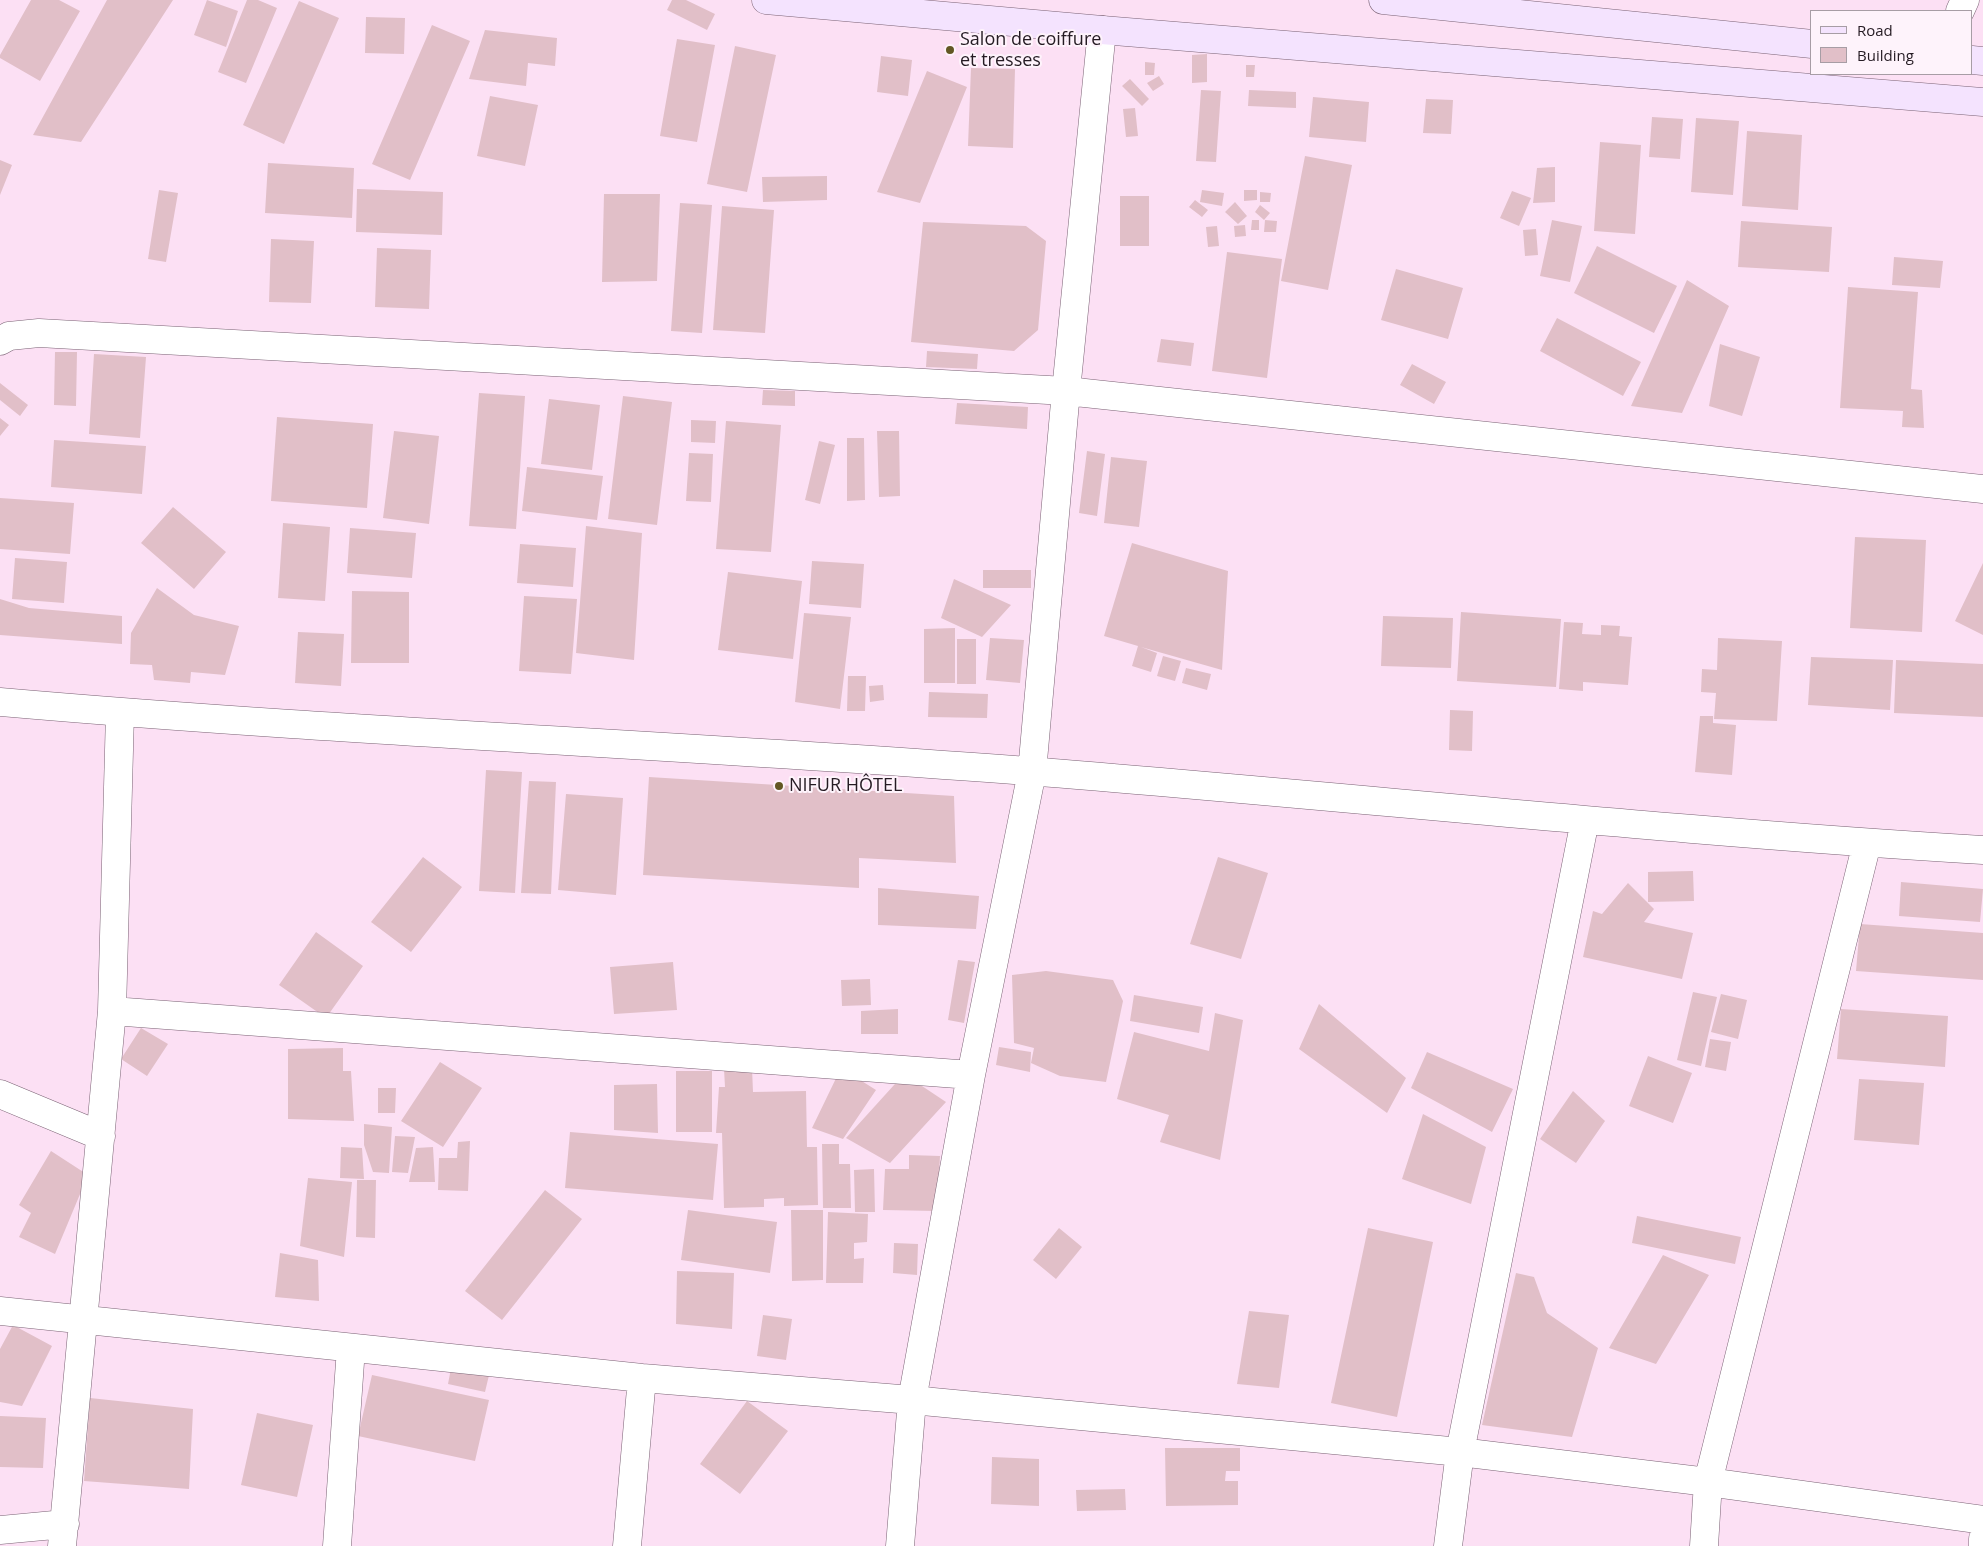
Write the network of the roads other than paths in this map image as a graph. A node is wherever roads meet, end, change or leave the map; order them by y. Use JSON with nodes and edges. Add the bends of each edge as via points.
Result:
{"nodes":[{"id":1,"x":766,"y":0,"type":"edge"},
{"id":2,"x":1383,"y":0,"type":"edge"},
{"id":3,"x":1102,"y":30,"type":"junction"},
{"id":4,"x":1810,"y":44,"type":"edge"},
{"id":5,"x":1983,"y":102,"type":"edge"},
{"id":6,"x":0,"y":341,"type":"edge"},
{"id":7,"x":1066,"y":392,"type":"junction"},
{"id":8,"x":1983,"y":489,"type":"edge"},
{"id":9,"x":0,"y":702,"type":"edge"},
{"id":10,"x":120,"y":712,"type":"junction"},
{"id":11,"x":1032,"y":772,"type":"junction"},
{"id":12,"x":1585,"y":820,"type":"junction"},
{"id":13,"x":1867,"y":843,"type":"junction"},
{"id":14,"x":1983,"y":850,"type":"edge"},
{"id":15,"x":112,"y":1011,"type":"junction"},
{"id":16,"x":972,"y":1075,"type":"junction"},
{"id":17,"x":0,"y":1094,"type":"edge"},
{"id":18,"x":101,"y":1136,"type":"junction"},
{"id":19,"x":0,"y":1311,"type":"edge"},
{"id":20,"x":84,"y":1320,"type":"junction"},
{"id":21,"x":351,"y":1348,"type":"junction"},
{"id":22,"x":642,"y":1378,"type":"junction"},
{"id":23,"x":912,"y":1400,"type":"junction"},
{"id":24,"x":1460,"y":1452,"type":"junction"},
{"id":25,"x":1708,"y":1482,"type":"junction"},
{"id":26,"x":1983,"y":1520,"type":"edge"},
{"id":27,"x":0,"y":1530,"type":"edge"},
{"id":28,"x":64,"y":1535,"type":"edge"},
{"id":29,"x":1983,"y":1539,"type":"edge"},
{"id":30,"x":338,"y":1546,"type":"edge"},
{"id":31,"x":627,"y":1546,"type":"edge"},
{"id":32,"x":900,"y":1546,"type":"edge"},
{"id":33,"x":1448,"y":1546,"type":"edge"},
{"id":34,"x":1704,"y":1546,"type":"edge"},
{"id":35,"x":1982,"y":1546,"type":"edge"}],
"edges":[{"from":1,"to":3,"type":"street"},
{"from":2,"to":4,"type":"street"},
{"from":3,"to":5,"type":"street"},
{"from":3,"to":7,"type":"street"},
{"from":6,"to":7,"type":"street","via":[[9,336],[39,333]]},
{"from":7,"to":8,"type":"street"},
{"from":7,"to":11,"type":"street"},
{"from":9,"to":10,"type":"street"},
{"from":10,"to":11,"type":"street"},
{"from":10,"to":15,"type":"street"},
{"from":11,"to":12,"type":"street"},
{"from":11,"to":16,"type":"street"},
{"from":12,"to":13,"type":"street"},
{"from":12,"to":24,"type":"street"},
{"from":13,"to":14,"type":"street"},
{"from":13,"to":25,"type":"street"},
{"from":15,"to":16,"type":"street"},
{"from":15,"to":18,"type":"street"},
{"from":16,"to":23,"type":"street"},
{"from":17,"to":18,"type":"street"},
{"from":18,"to":20,"type":"street"},
{"from":19,"to":20,"type":"street"},
{"from":20,"to":21,"type":"street"},
{"from":20,"to":28,"type":"street"},
{"from":21,"to":22,"type":"street"},
{"from":21,"to":30,"type":"street"},
{"from":22,"to":23,"type":"street"},
{"from":22,"to":31,"type":"street"},
{"from":23,"to":24,"type":"street"},
{"from":23,"to":32,"type":"street"},
{"from":24,"to":25,"type":"street"},
{"from":24,"to":33,"type":"street"},
{"from":25,"to":26,"type":"street"},
{"from":25,"to":34,"type":"street"},
{"from":27,"to":28,"type":"street"},
{"from":29,"to":35,"type":"street"}]}
